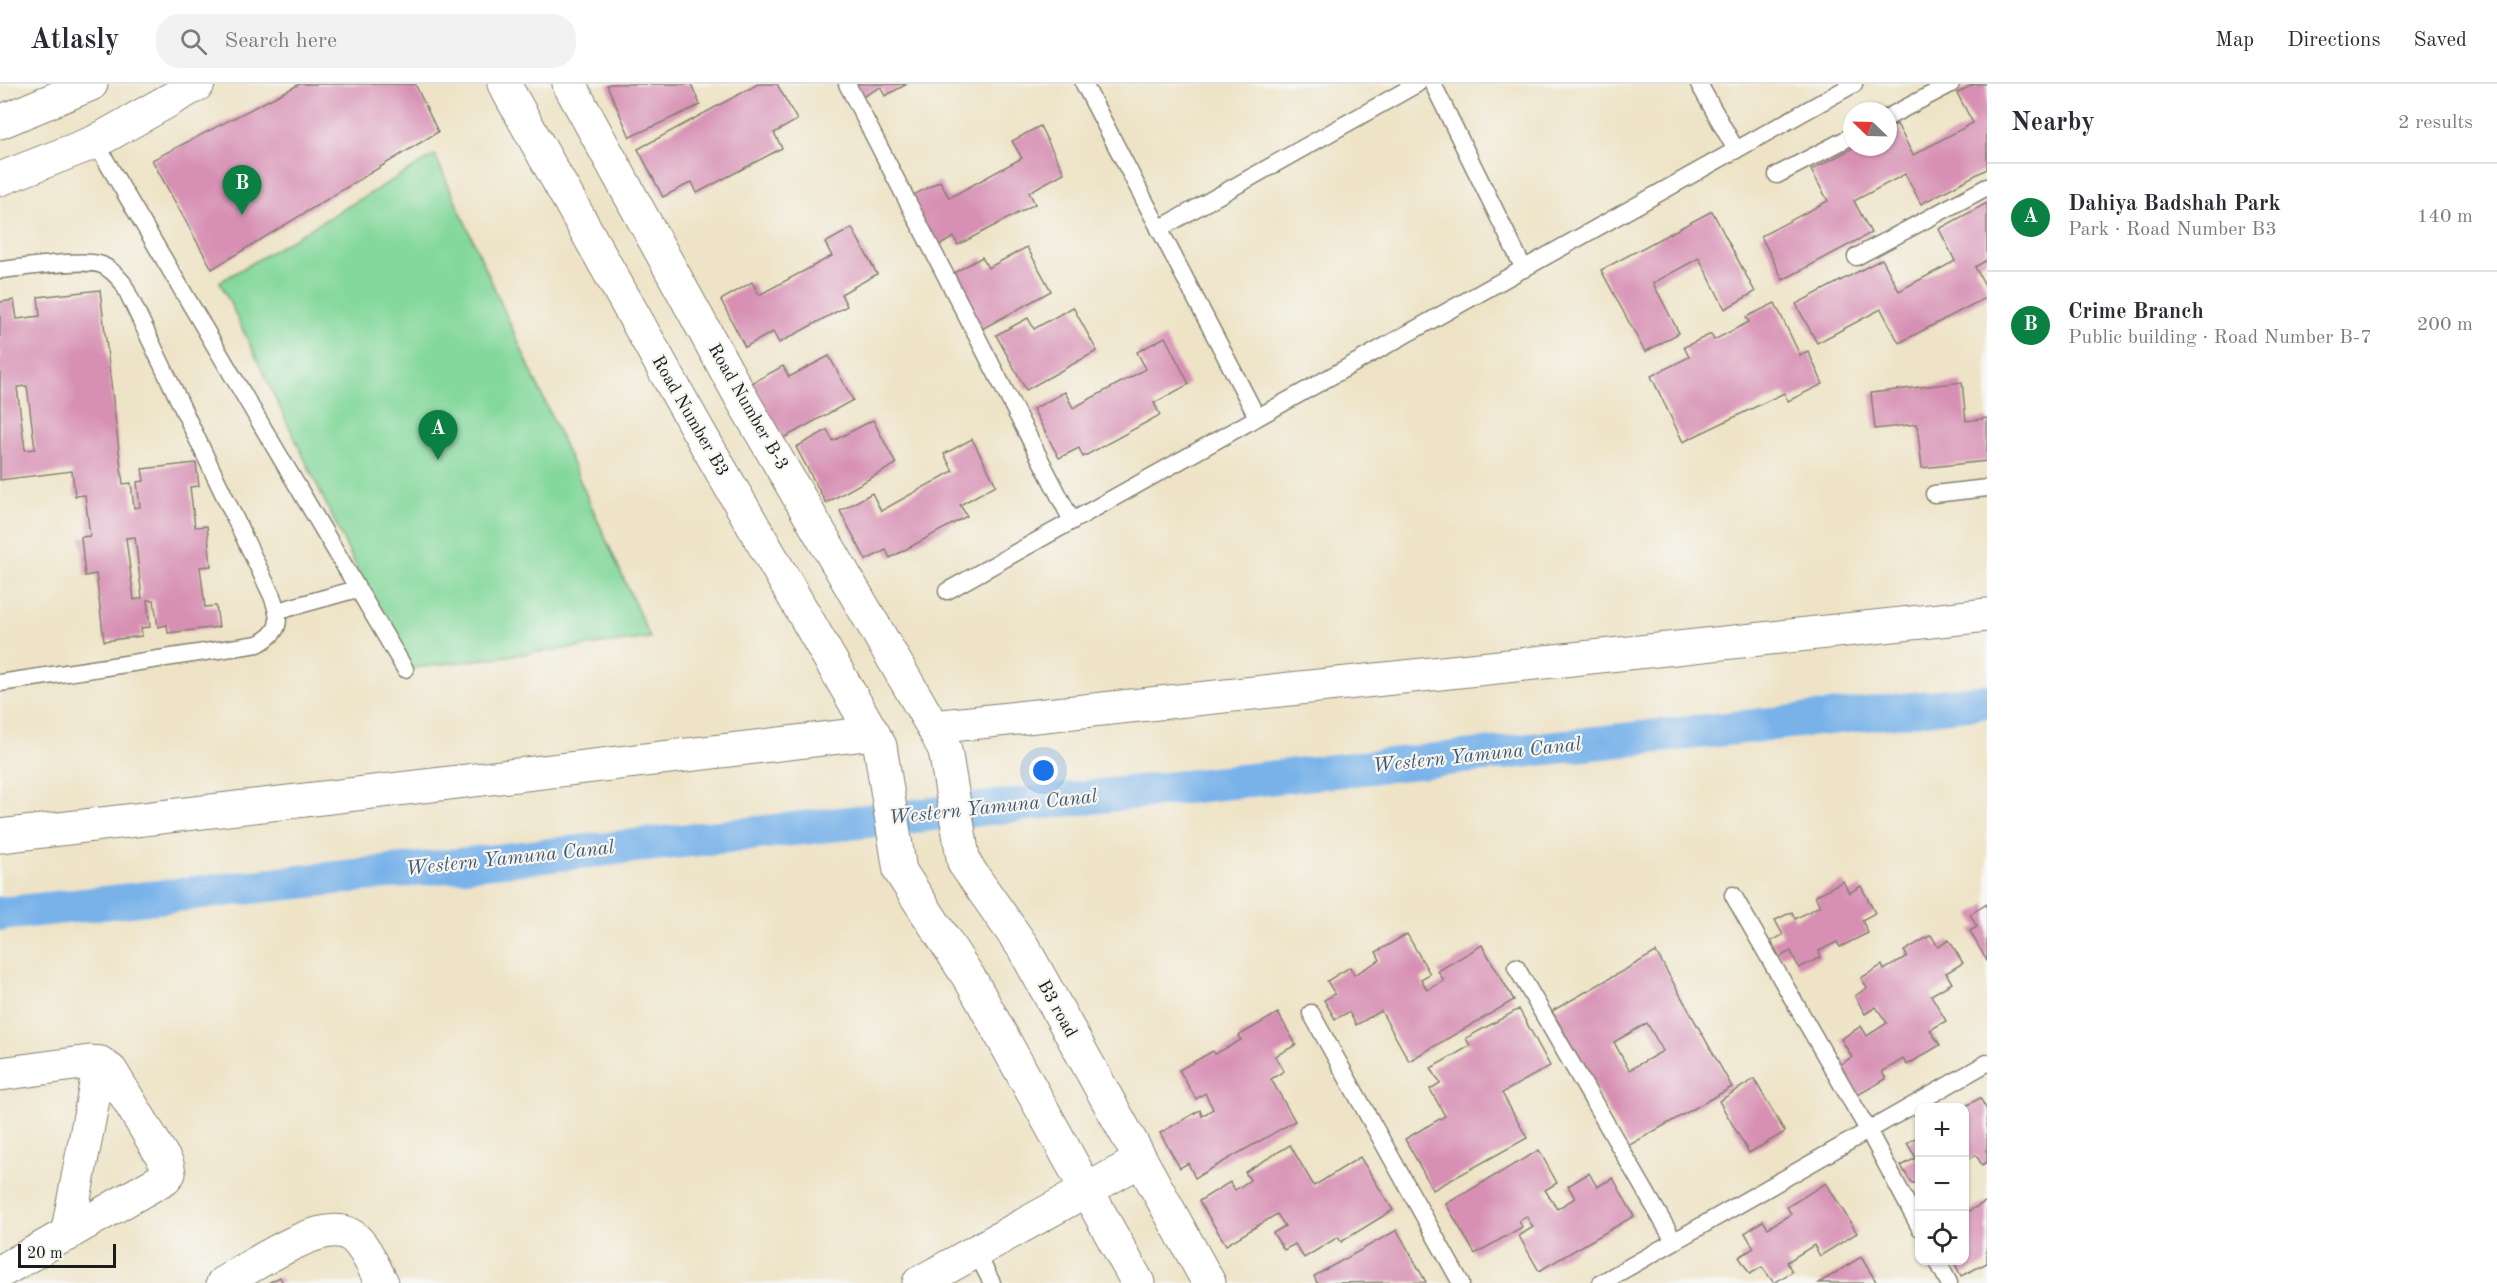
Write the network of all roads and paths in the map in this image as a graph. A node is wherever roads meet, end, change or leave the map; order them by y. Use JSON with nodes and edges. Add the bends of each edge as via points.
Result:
{"nodes":[{"id":1,"x":91,"y":84,"type":"edge"},
{"id":2,"x":198,"y":84,"type":"edge"},
{"id":3,"x":504,"y":84,"type":"edge"},
{"id":4,"x":569,"y":84,"type":"edge"},
{"id":5,"x":847,"y":84,"type":"edge"},
{"id":6,"x":1084,"y":84,"type":"edge"},
{"id":7,"x":1417,"y":84,"type":"edge"},
{"id":8,"x":1433,"y":84,"type":"edge"},
{"id":9,"x":1699,"y":84,"type":"edge"},
{"id":10,"x":1854,"y":84,"type":"edge"},
{"id":11,"x":1951,"y":84,"type":"edge"},
{"id":12,"x":1897,"y":112,"type":"edge"},
{"id":13,"x":0,"y":122,"type":"edge"},
{"id":14,"x":1843,"y":141,"type":"edge"},
{"id":15,"x":94,"y":142,"type":"junction"},
{"id":16,"x":1736,"y":150,"type":"junction"},
{"id":17,"x":1777,"y":175,"type":"dead end"},
{"id":18,"x":0,"y":179,"type":"edge"},
{"id":19,"x":1987,"y":187,"type":"edge"},
{"id":20,"x":1159,"y":229,"type":"junction"},
{"id":21,"x":1856,"y":257,"type":"dead end"},
{"id":22,"x":1524,"y":269,"type":"junction"},
{"id":23,"x":0,"y":270,"type":"edge"},
{"id":24,"x":1257,"y":417,"type":"junction"},
{"id":25,"x":1987,"y":488,"type":"edge"},
{"id":26,"x":1934,"y":494,"type":"dead end"},
{"id":27,"x":1072,"y":521,"type":"junction"},
{"id":28,"x":357,"y":588,"type":"junction"},
{"id":29,"x":947,"y":591,"type":"dead end"},
{"id":30,"x":278,"y":611,"type":"junction"},
{"id":31,"x":1987,"y":615,"type":"edge"},
{"id":32,"x":405,"y":669,"type":"dead end"},
{"id":33,"x":0,"y":683,"type":"edge"},
{"id":34,"x":939,"y":739,"type":"junction"},
{"id":35,"x":877,"y":740,"type":"junction"},
{"id":36,"x":0,"y":836,"type":"edge"},
{"id":37,"x":1734,"y":895,"type":"dead end"},
{"id":38,"x":1516,"y":968,"type":"dead end"},
{"id":39,"x":1311,"y":1013,"type":"dead end"},
{"id":40,"x":100,"y":1063,"type":"junction"},
{"id":41,"x":1987,"y":1063,"type":"edge"},
{"id":42,"x":0,"y":1074,"type":"edge"},
{"id":43,"x":1868,"y":1130,"type":"junction"},
{"id":44,"x":1141,"y":1160,"type":"junction"},
{"id":45,"x":1086,"y":1190,"type":"junction"},
{"id":46,"x":1915,"y":1219,"type":"edge"},
{"id":47,"x":67,"y":1234,"type":"junction"},
{"id":48,"x":1674,"y":1241,"type":"junction"},
{"id":49,"x":976,"y":1252,"type":"junction"},
{"id":50,"x":1940,"y":1265,"type":"edge"},
{"id":51,"x":0,"y":1272,"type":"edge"},
{"id":52,"x":223,"y":1283,"type":"edge"},
{"id":53,"x":382,"y":1283,"type":"edge"},
{"id":54,"x":919,"y":1283,"type":"edge"},
{"id":55,"x":992,"y":1283,"type":"edge"},
{"id":56,"x":1138,"y":1283,"type":"edge"},
{"id":57,"x":1209,"y":1283,"type":"edge"},
{"id":58,"x":1461,"y":1283,"type":"edge"},
{"id":59,"x":1601,"y":1283,"type":"edge"},
{"id":60,"x":1949,"y":1283,"type":"edge"}],
"edges":[{"from":1,"to":13,"type":"street"},
{"from":2,"to":15,"type":"street"},
{"from":3,"to":35,"type":"street","name":"Road Number B3"},
{"from":4,"to":34,"type":"street","name":"Road Number B-3","via":[[743,401]]},
{"from":5,"to":27,"type":"lane"},
{"from":6,"to":20,"type":"lane"},
{"from":7,"to":20,"type":"lane"},
{"from":8,"to":22,"type":"lane"},
{"from":9,"to":16,"type":"lane"},
{"from":10,"to":16,"type":"lane"},
{"from":11,"to":12,"type":"lane"},
{"from":14,"to":17,"type":"lane"},
{"from":15,"to":18,"type":"street"},
{"from":15,"to":28,"type":"lane"},
{"from":16,"to":22,"type":"lane"},
{"from":19,"to":21,"type":"lane"},
{"from":20,"to":24,"type":"lane"},
{"from":22,"to":24,"type":"lane"},
{"from":23,"to":30,"type":"lane","via":[[101,264],[123,283]]},
{"from":24,"to":27,"type":"lane"},
{"from":25,"to":26,"type":"lane"},
{"from":27,"to":29,"type":"lane"},
{"from":28,"to":30,"type":"lane"},
{"from":28,"to":32,"type":"lane"},
{"from":30,"to":33,"type":"lane","via":[[278,625],[270,637],[258,644]]},
{"from":31,"to":34,"type":"street"},
{"from":34,"to":44,"type":"street","name":"B3 road","via":[[964,863],[1023,947]]},
{"from":35,"to":36,"type":"street"},
{"from":35,"to":45,"type":"street","via":[[900,871],[972,984]]},
{"from":37,"to":43,"type":"lane"},
{"from":38,"to":48,"type":"lane"},
{"from":39,"to":58,"type":"lane"},
{"from":40,"to":42,"type":"street"},
{"from":40,"to":47,"type":"street"},
{"from":40,"to":47,"type":"street","via":[[111,1071],[169,1173]]},
{"from":41,"to":43,"type":"lane"},
{"from":43,"to":46,"type":"lane"},
{"from":43,"to":48,"type":"lane"},
{"from":44,"to":45,"type":"street"},
{"from":44,"to":57,"type":"street","name":"B3 road"},
{"from":45,"to":49,"type":"street"},
{"from":45,"to":56,"type":"street"},
{"from":47,"to":51,"type":"street"},
{"from":48,"to":59,"type":"lane"},
{"from":49,"to":54,"type":"street"},
{"from":49,"to":55,"type":"lane"},
{"from":50,"to":60,"type":"lane"},
{"from":52,"to":53,"type":"street","via":[[311,1235],[327,1231],[343,1231],[354,1238]]}]}
